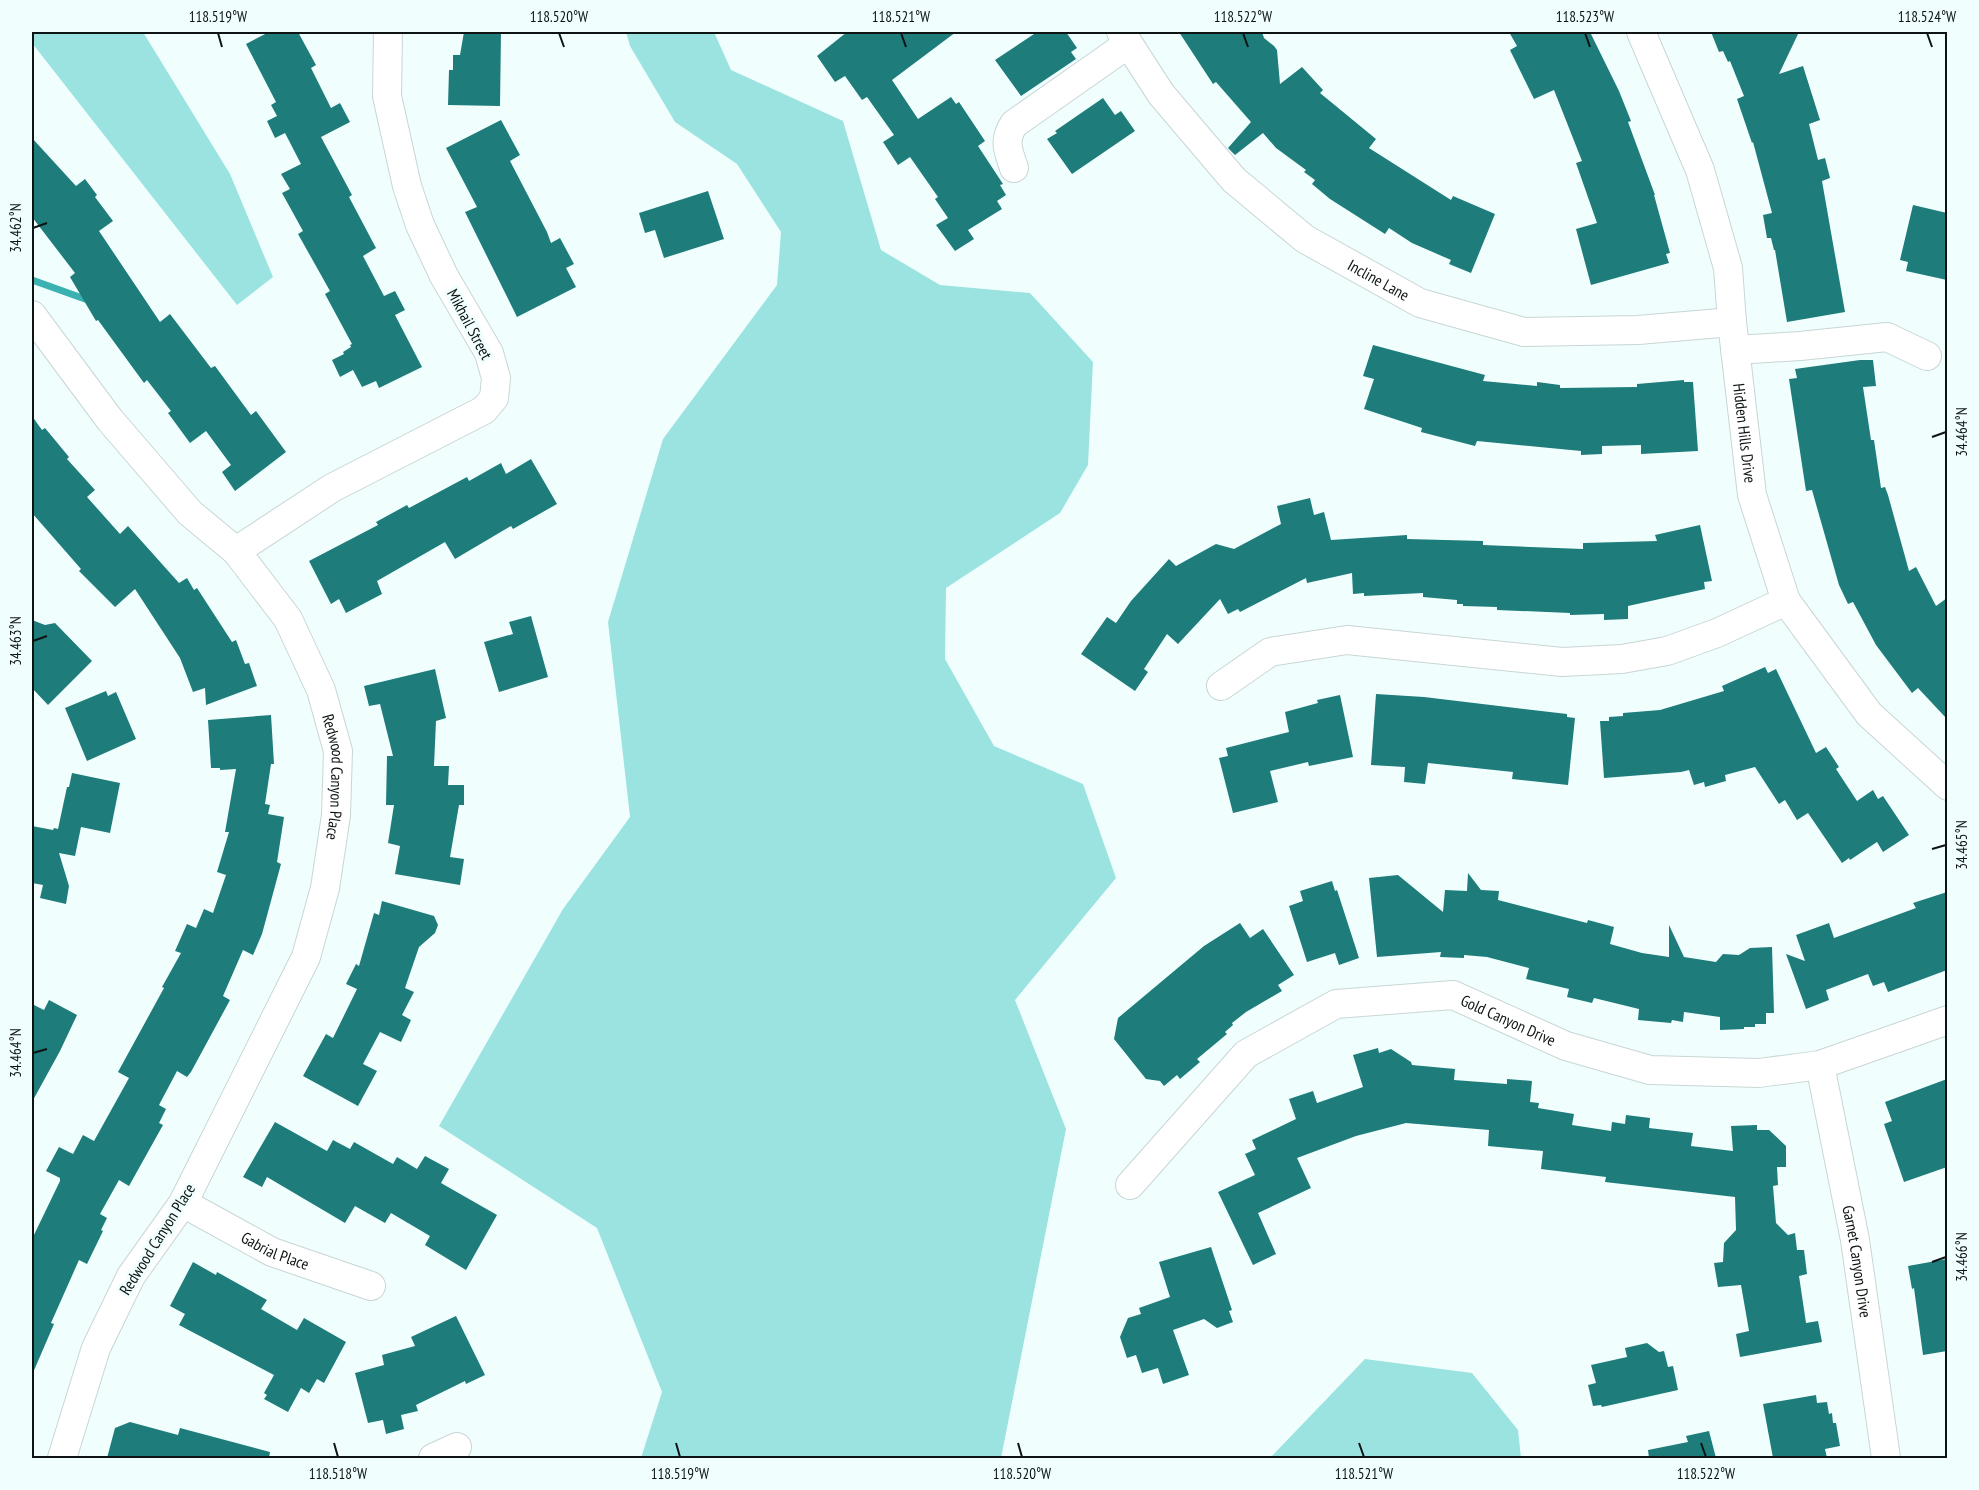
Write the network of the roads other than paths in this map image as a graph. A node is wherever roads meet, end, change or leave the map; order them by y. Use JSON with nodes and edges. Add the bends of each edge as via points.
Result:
{"nodes":[{"id":1,"x":388,"y":32,"type":"edge"},
{"id":2,"x":1641,"y":32,"type":"edge"},
{"id":3,"x":1125,"y":38,"type":"edge"},
{"id":4,"x":1014,"y":168,"type":"dead end"},
{"id":5,"x":32,"y":315,"type":"edge"},
{"id":6,"x":1732,"y":322,"type":"junction"},
{"id":7,"x":1735,"y":350,"type":"junction"},
{"id":8,"x":1927,"y":356,"type":"dead end"},
{"id":9,"x":236,"y":551,"type":"junction"},
{"id":10,"x":1786,"y":601,"type":"junction"},
{"id":11,"x":1221,"y":686,"type":"dead end"},
{"id":12,"x":1947,"y":786,"type":"edge"},
{"id":13,"x":1947,"y":1020,"type":"edge"},
{"id":14,"x":1821,"y":1065,"type":"junction"},
{"id":15,"x":1130,"y":1185,"type":"dead end"},
{"id":16,"x":183,"y":1203,"type":"junction"},
{"id":17,"x":371,"y":1286,"type":"dead end"},
{"id":18,"x":62,"y":1458,"type":"edge"},
{"id":19,"x":1886,"y":1458,"type":"edge"}],
"edges":[{"from":1,"to":9,"type":"street","name":"Mikhail Street","via":[[387,96],[407,186],[444,276],[489,353],[496,378],[494,398],[483,411],[332,488]]},
{"from":2,"to":6,"type":"street","name":"Hidden Hills Drive","via":[[1700,170],[1728,268]]},
{"from":3,"to":4,"type":"street","via":[[1014,124],[1007,135]]},
{"from":3,"to":6,"type":"street","name":"Incline Lane","via":[[1161,94],[1234,180],[1305,239],[1420,303],[1524,332],[1638,330]]},
{"from":5,"to":9,"type":"street","name":"Redwood Canyon Place","via":[[110,420],[190,513]]},
{"from":6,"to":7,"type":"street","name":"Hidden Hills Drive"},
{"from":7,"to":8,"type":"street","via":[[1887,337]]},
{"from":7,"to":10,"type":"street","name":"Hidden Hills Drive","via":[[1752,495]]},
{"from":9,"to":16,"type":"street","name":"Redwood Canyon Place","via":[[288,619],[321,690],[338,751],[336,815],[325,888],[306,957]]},
{"from":10,"to":11,"type":"street","via":[[1667,651],[1622,660],[1562,662],[1347,640],[1270,652]]},
{"from":10,"to":12,"type":"street","name":"Hidden Hills Drive","via":[[1869,714]]},
{"from":13,"to":14,"type":"street","name":"Gold Canyon Drive"},
{"from":14,"to":15,"type":"street","name":"Gold Canyon Drive","via":[[1759,1073],[1650,1070],[1566,1046],[1453,995],[1336,1004],[1246,1054]]},
{"from":14,"to":19,"type":"street","name":"Garnet Canyon Drive","via":[[1855,1240]]},
{"from":16,"to":17,"type":"street","name":"Gabrial Place","via":[[272,1252]]},
{"from":16,"to":18,"type":"street","name":"Redwood Canyon Place","via":[[131,1276],[96,1348]]}]}
